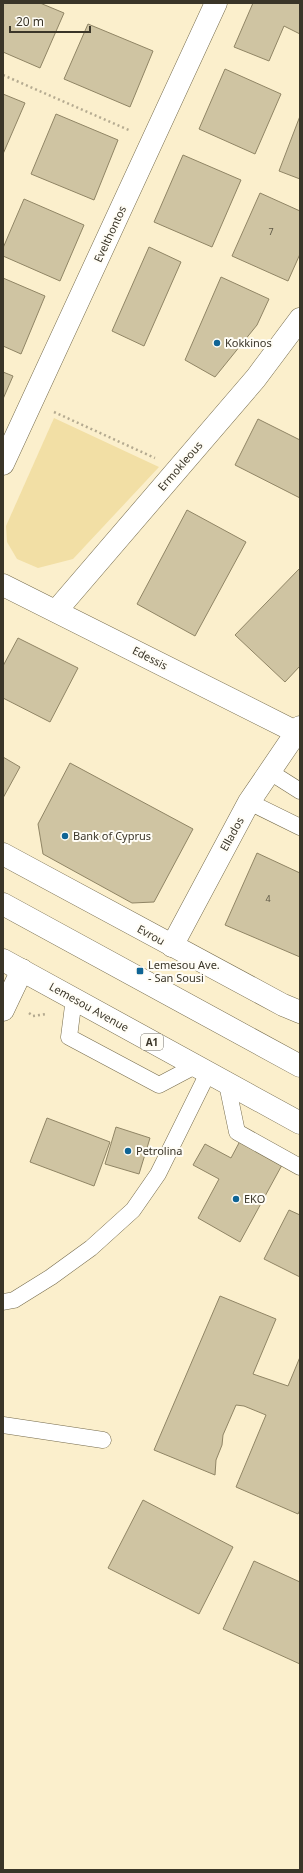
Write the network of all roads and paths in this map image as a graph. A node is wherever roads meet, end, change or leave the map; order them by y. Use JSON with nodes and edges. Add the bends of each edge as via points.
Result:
{"nodes":[{"id":1,"x":216,"y":3,"type":"edge"},
{"id":2,"x":3,"y":75,"type":"edge"},
{"id":3,"x":153,"y":140,"type":"junction"},
{"id":4,"x":300,"y":319,"type":"edge"},
{"id":5,"x":32,"y":402,"type":"junction"},
{"id":6,"x":3,"y":464,"type":"edge"},
{"id":7,"x":178,"y":468,"type":"junction"},
{"id":8,"x":3,"y":584,"type":"edge"},
{"id":9,"x":56,"y":610,"type":"junction"},
{"id":10,"x":298,"y":729,"type":"edge"},
{"id":11,"x":270,"y":772,"type":"junction"},
{"id":12,"x":300,"y":791,"type":"edge"},
{"id":13,"x":249,"y":802,"type":"junction"},
{"id":14,"x":300,"y":827,"type":"edge"},
{"id":15,"x":3,"y":854,"type":"edge"},
{"id":16,"x":3,"y":904,"type":"edge"},
{"id":17,"x":172,"y":946,"type":"junction"},
{"id":18,"x":3,"y":960,"type":"edge"},
{"id":19,"x":22,"y":970,"type":"junction"},
{"id":20,"x":74,"y":998,"type":"junction"},
{"id":21,"x":3,"y":1010,"type":"edge"},
{"id":22,"x":300,"y":1012,"type":"edge"},
{"id":23,"x":300,"y":1066,"type":"edge"},
{"id":24,"x":202,"y":1070,"type":"junction"},
{"id":25,"x":227,"y":1084,"type":"junction"},
{"id":26,"x":300,"y":1124,"type":"edge"},
{"id":27,"x":300,"y":1167,"type":"edge"},
{"id":28,"x":3,"y":1302,"type":"edge"},
{"id":29,"x":3,"y":1425,"type":"edge"},
{"id":30,"x":104,"y":1440,"type":"dead end"}],
"edges":[{"from":1,"to":3,"type":"street","name":"Evelthontos"},
{"from":2,"to":3,"type":"path"},
{"from":3,"to":5,"type":"street","name":"Evelthontos"},
{"from":4,"to":7,"type":"street","name":"Ermokleous","via":[[256,378]]},
{"from":5,"to":6,"type":"street","name":"Evelthontos"},
{"from":5,"to":7,"type":"path"},
{"from":7,"to":9,"type":"street","name":"Ermokleous"},
{"from":8,"to":9,"type":"street","name":"Edessis"},
{"from":9,"to":10,"type":"street","name":"Edessis"},
{"from":10,"to":11,"type":"street","name":"Ellados"},
{"from":11,"to":12,"type":"lane"},
{"from":11,"to":13,"type":"street","name":"Ellados"},
{"from":13,"to":14,"type":"lane"},
{"from":13,"to":17,"type":"street","name":"Ellados"},
{"from":15,"to":17,"type":"street","name":"Evrou"},
{"from":16,"to":23,"type":"street"},
{"from":17,"to":22,"type":"street","name":"Evrou"},
{"from":18,"to":19,"type":"street","name":"Lemesou Avenue","number":"A1"},
{"from":19,"to":20,"type":"street","name":"Lemesou Avenue","number":"A1"},
{"from":19,"to":21,"type":"street"},
{"from":20,"to":24,"type":"street","name":"Lemesou Avenue","number":"A1"},
{"from":20,"to":24,"type":"lane","via":[[69,1037],[159,1085]]},
{"from":24,"to":25,"type":"street","name":"Lemesou Avenue","number":"A1"},
{"from":24,"to":28,"type":"lane","via":[[158,1174],[133,1210],[91,1248],[14,1300]]},
{"from":25,"to":26,"type":"street","name":"Lemesou Avenue","number":"A1"},
{"from":25,"to":27,"type":"lane","via":[[237,1132]]},
{"from":29,"to":30,"type":"lane"}]}
